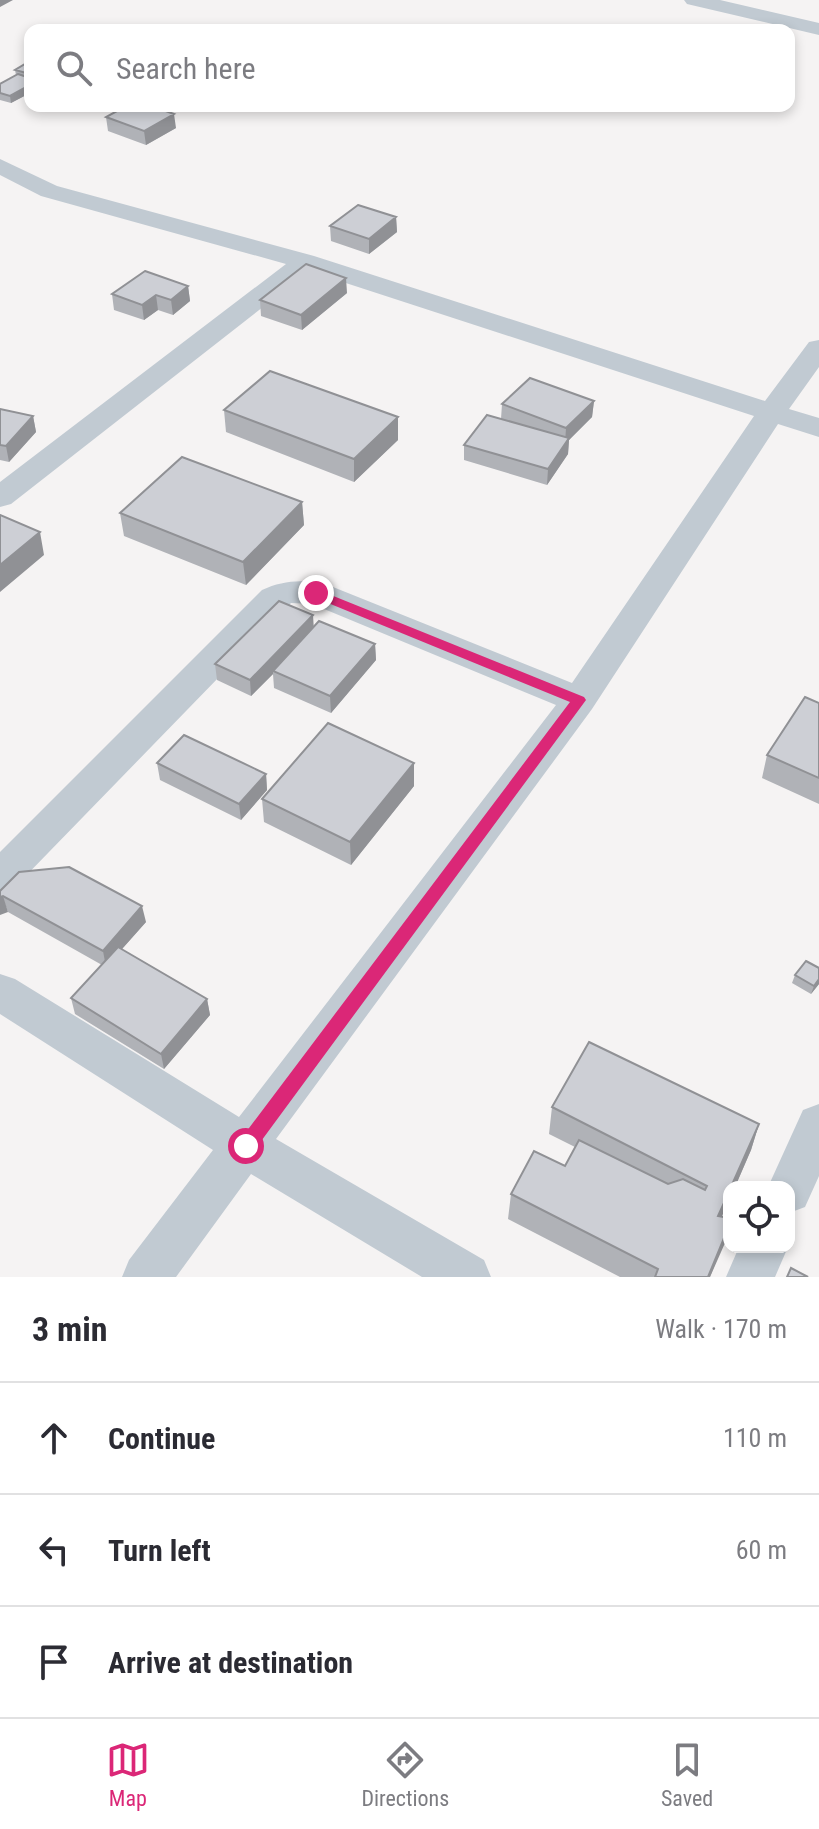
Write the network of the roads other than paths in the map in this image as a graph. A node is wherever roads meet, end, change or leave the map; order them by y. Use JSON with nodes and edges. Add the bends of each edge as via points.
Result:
{"nodes":[{"id":1,"x":694,"y":0,"type":"edge"},
{"id":2,"x":819,"y":29,"type":"edge"},
{"id":3,"x":0,"y":166,"type":"edge"},
{"id":4,"x":305,"y":261,"type":"junction"},
{"id":5,"x":819,"y":348,"type":"edge"},
{"id":6,"x":772,"y":412,"type":"junction"},
{"id":7,"x":819,"y":428,"type":"edge"},
{"id":8,"x":0,"y":497,"type":"edge"},
{"id":9,"x":579,"y":700,"type":"junction"},
{"id":10,"x":0,"y":877,"type":"edge"},
{"id":11,"x":0,"y":992,"type":"edge"},
{"id":12,"x":819,"y":1125,"type":"edge"},
{"id":13,"x":246,"y":1146,"type":"junction"},
{"id":14,"x":794,"y":1181,"type":"edge"},
{"id":15,"x":761,"y":1253,"type":"edge"},
{"id":16,"x":146,"y":1277,"type":"edge"},
{"id":17,"x":467,"y":1277,"type":"edge"},
{"id":18,"x":750,"y":1277,"type":"edge"}],
"edges":[{"from":1,"to":2,"type":"street"},
{"from":3,"to":4,"type":"street","via":[[72,199]]},
{"from":4,"to":6,"type":"street"},
{"from":4,"to":8,"type":"street"},
{"from":5,"to":6,"type":"street"},
{"from":6,"to":7,"type":"street"},
{"from":6,"to":9,"type":"street"},
{"from":9,"to":10,"type":"street","via":[[316,593],[287,592],[274,598]]},
{"from":9,"to":13,"type":"street"},
{"from":11,"to":13,"type":"street"},
{"from":12,"to":14,"type":"street"},
{"from":13,"to":16,"type":"street"},
{"from":13,"to":17,"type":"street"},
{"from":15,"to":18,"type":"street"}]}
